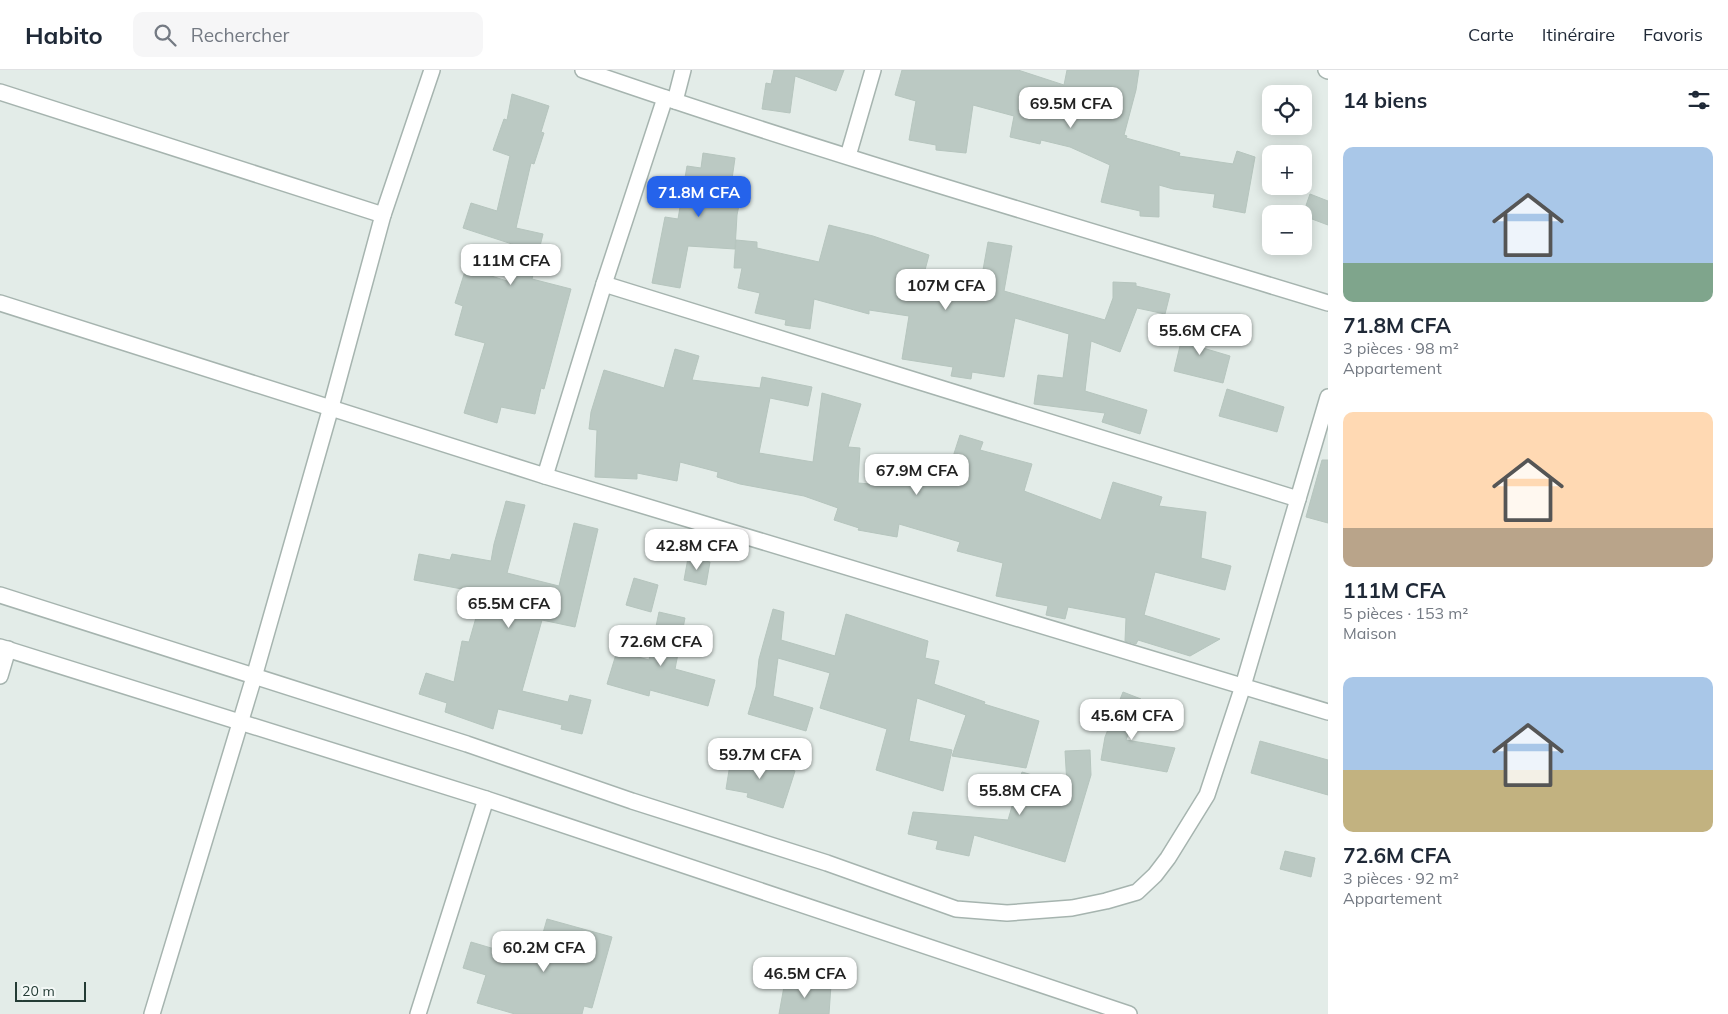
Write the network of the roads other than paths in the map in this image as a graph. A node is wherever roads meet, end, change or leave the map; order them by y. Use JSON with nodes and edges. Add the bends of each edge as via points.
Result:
{"nodes":[{"id":1,"x":432,"y":70,"type":"edge"},
{"id":2,"x":583,"y":70,"type":"edge"},
{"id":3,"x":683,"y":70,"type":"edge"},
{"id":4,"x":873,"y":70,"type":"edge"},
{"id":5,"x":0,"y":92,"type":"edge"},
{"id":6,"x":670,"y":100,"type":"junction"},
{"id":7,"x":848,"y":156,"type":"junction"},
{"id":8,"x":383,"y":215,"type":"junction"},
{"id":9,"x":604,"y":284,"type":"junction"},
{"id":10,"x":0,"y":303,"type":"edge"},
{"id":11,"x":1328,"y":303,"type":"edge"},
{"id":12,"x":1328,"y":397,"type":"edge"},
{"id":13,"x":331,"y":407,"type":"junction"},
{"id":14,"x":545,"y":476,"type":"junction"},
{"id":15,"x":1298,"y":499,"type":"junction"},
{"id":16,"x":0,"y":595,"type":"edge"},
{"id":17,"x":4,"y":648,"type":"edge"},
{"id":18,"x":0,"y":676,"type":"edge"},
{"id":19,"x":254,"y":677,"type":"junction"},
{"id":20,"x":1243,"y":686,"type":"junction"},
{"id":21,"x":1328,"y":712,"type":"edge"},
{"id":22,"x":239,"y":722,"type":"junction"},
{"id":23,"x":486,"y":799,"type":"junction"},
{"id":24,"x":152,"y":1014,"type":"edge"},
{"id":25,"x":418,"y":1014,"type":"edge"},
{"id":26,"x":1129,"y":1014,"type":"edge"}],
"edges":[{"from":1,"to":8,"type":"street"},
{"from":2,"to":6,"type":"street"},
{"from":3,"to":6,"type":"street"},
{"from":4,"to":7,"type":"street"},
{"from":5,"to":8,"type":"street"},
{"from":6,"to":7,"type":"street"},
{"from":6,"to":9,"type":"street"},
{"from":7,"to":11,"type":"street"},
{"from":8,"to":13,"type":"street"},
{"from":9,"to":14,"type":"street"},
{"from":9,"to":15,"type":"street"},
{"from":10,"to":13,"type":"street"},
{"from":12,"to":15,"type":"street"},
{"from":13,"to":14,"type":"street"},
{"from":13,"to":19,"type":"street"},
{"from":14,"to":20,"type":"street"},
{"from":15,"to":20,"type":"street"},
{"from":16,"to":19,"type":"street"},
{"from":17,"to":18,"type":"street"},
{"from":17,"to":22,"type":"street"},
{"from":19,"to":20,"type":"street","via":[[468,744],[956,909],[1007,913],[1072,908],[1106,901],[1137,892],[1155,875],[1207,795]]},
{"from":19,"to":22,"type":"street"},
{"from":20,"to":21,"type":"street"},
{"from":22,"to":23,"type":"street"},
{"from":22,"to":24,"type":"street"},
{"from":23,"to":25,"type":"street"},
{"from":23,"to":26,"type":"street"}]}
